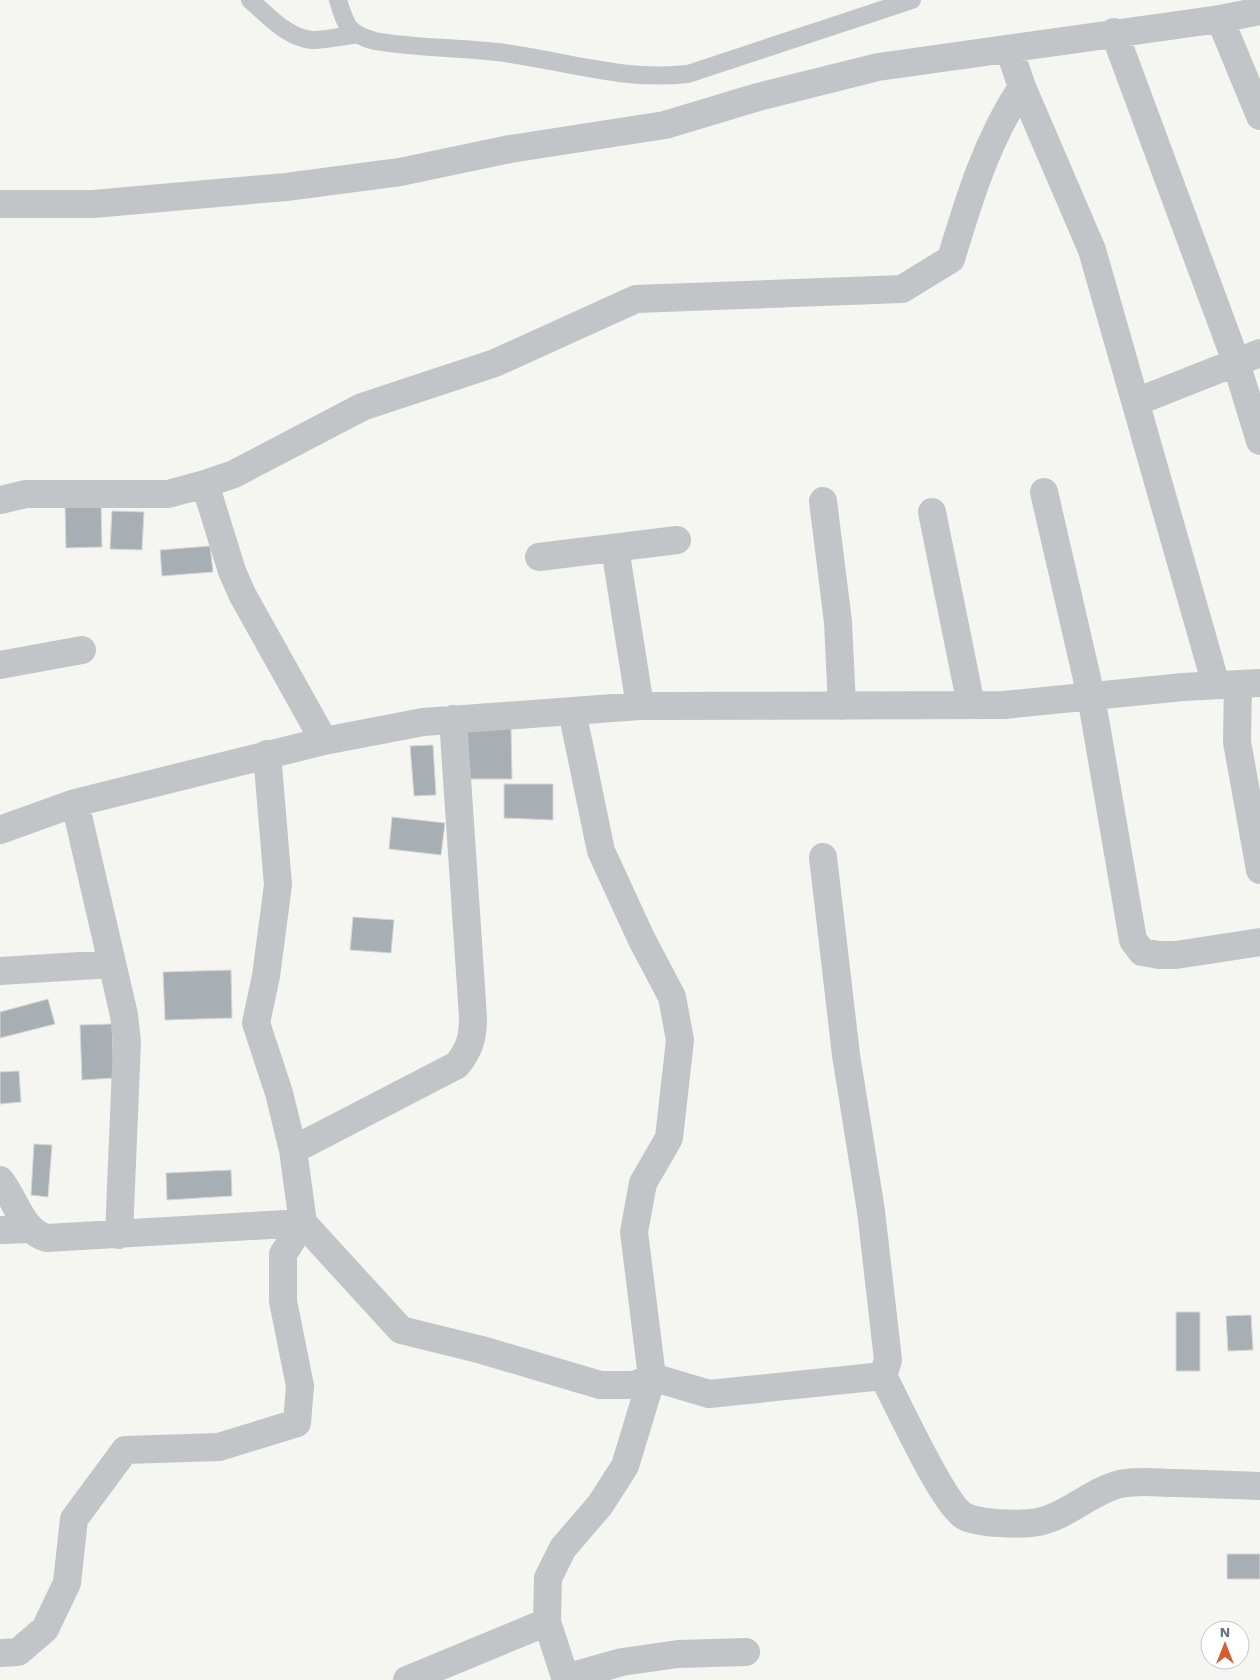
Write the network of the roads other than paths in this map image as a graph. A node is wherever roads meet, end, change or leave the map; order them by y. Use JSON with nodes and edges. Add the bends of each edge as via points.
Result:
{"nodes":[{"id":1,"x":250,"y":0,"type":"edge"},
{"id":2,"x":338,"y":0,"type":"edge"},
{"id":3,"x":912,"y":0,"type":"edge"},
{"id":4,"x":1260,"y":10,"type":"edge"},
{"id":5,"x":1220,"y":19,"type":"junction"},
{"id":6,"x":1114,"y":32,"type":"junction"},
{"id":7,"x":354,"y":35,"type":"junction"},
{"id":8,"x":1009,"y":50,"type":"junction"},
{"id":9,"x":1022,"y":87,"type":"junction"},
{"id":10,"x":1260,"y":116,"type":"edge"},
{"id":11,"x":0,"y":204,"type":"edge"},
{"id":12,"x":1248,"y":357,"type":"edge"},
{"id":13,"x":1136,"y":402,"type":"junction"},
{"id":14,"x":1260,"y":441,"type":"edge"},
{"id":15,"x":206,"y":484,"type":"junction"},
{"id":16,"x":1044,"y":492,"type":"dead end"},
{"id":17,"x":0,"y":500,"type":"edge"},
{"id":18,"x":823,"y":500,"type":"dead end"},
{"id":19,"x":932,"y":512,"type":"dead end"},
{"id":20,"x":677,"y":540,"type":"dead end"},
{"id":21,"x":615,"y":548,"type":"junction"},
{"id":22,"x":539,"y":557,"type":"dead end"},
{"id":23,"x":82,"y":650,"type":"dead end"},
{"id":24,"x":0,"y":665,"type":"edge"},
{"id":25,"x":1238,"y":684,"type":"edge"},
{"id":26,"x":1091,"y":696,"type":"junction"},
{"id":27,"x":971,"y":705,"type":"junction"},
{"id":28,"x":640,"y":706,"type":"junction"},
{"id":29,"x":842,"y":706,"type":"junction"},
{"id":30,"x":572,"y":711,"type":"junction"},
{"id":31,"x":453,"y":719,"type":"junction"},
{"id":32,"x":324,"y":741,"type":"junction"},
{"id":33,"x":268,"y":754,"type":"junction"},
{"id":34,"x":75,"y":803,"type":"junction"},
{"id":35,"x":0,"y":830,"type":"edge"},
{"id":36,"x":823,"y":857,"type":"dead end"},
{"id":37,"x":1260,"y":870,"type":"edge"},
{"id":38,"x":1260,"y":942,"type":"edge"},
{"id":39,"x":112,"y":964,"type":"junction"},
{"id":40,"x":0,"y":971,"type":"edge"},
{"id":41,"x":293,"y":1150,"type":"junction"},
{"id":42,"x":0,"y":1180,"type":"edge"},
{"id":43,"x":304,"y":1223,"type":"junction"},
{"id":44,"x":29,"y":1229,"type":"junction"},
{"id":45,"x":0,"y":1230,"type":"edge"},
{"id":46,"x":118,"y":1235,"type":"junction"},
{"id":47,"x":652,"y":1376,"type":"junction"},
{"id":48,"x":883,"y":1376,"type":"junction"},
{"id":49,"x":1260,"y":1486,"type":"edge"},
{"id":50,"x":547,"y":1622,"type":"junction"},
{"id":51,"x":746,"y":1652,"type":"dead end"},
{"id":52,"x":0,"y":1653,"type":"edge"},
{"id":53,"x":565,"y":1679,"type":"edge"},
{"id":54,"x":408,"y":1680,"type":"edge"}],
"edges":[{"from":1,"to":7,"type":"lane","via":[[289,33],[302,38],[313,40]]},
{"from":2,"to":7,"type":"lane","via":[[348,28]]},
{"from":3,"to":7,"type":"lane","via":[[688,74],[665,77],[632,76],[511,54],[389,44]]},
{"from":4,"to":5,"type":"street"},
{"from":5,"to":6,"type":"street"},
{"from":5,"to":10,"type":"street"},
{"from":6,"to":8,"type":"street"},
{"from":6,"to":12,"type":"street"},
{"from":8,"to":9,"type":"street"},
{"from":8,"to":11,"type":"street","via":[[878,67],[758,97],[665,125],[510,149],[400,172],[286,187],[93,204]]},
{"from":9,"to":13,"type":"street","via":[[1092,250]]},
{"from":9,"to":15,"type":"street","via":[[1008,108],[977,174],[951,259],[902,289],[636,299],[495,363],[362,407],[234,474]]},
{"from":12,"to":13,"type":"street"},
{"from":12,"to":14,"type":"street"},
{"from":13,"to":25,"type":"street"},
{"from":15,"to":17,"type":"street","via":[[168,494],[26,494]]},
{"from":15,"to":32,"type":"street","via":[[242,594]]},
{"from":16,"to":26,"type":"street"},
{"from":18,"to":29,"type":"street","via":[[838,622]]},
{"from":19,"to":27,"type":"street"},
{"from":20,"to":21,"type":"street"},
{"from":21,"to":22,"type":"street"},
{"from":21,"to":28,"type":"street"},
{"from":23,"to":24,"type":"street"},
{"from":25,"to":26,"type":"street"},
{"from":25,"to":37,"type":"street","via":[[1237,742]]},
{"from":26,"to":27,"type":"street"},
{"from":26,"to":38,"type":"street","via":[[1133,940],[1142,952],[1159,955]]},
{"from":27,"to":29,"type":"street"},
{"from":28,"to":29,"type":"street"},
{"from":28,"to":30,"type":"street"},
{"from":30,"to":31,"type":"street"},
{"from":30,"to":47,"type":"street","via":[[601,851],[672,997],[680,1040],[669,1138],[643,1183],[634,1232]]},
{"from":31,"to":32,"type":"street"},
{"from":31,"to":41,"type":"street","via":[[473,1017],[473,1035],[467,1052],[457,1065]]},
{"from":32,"to":33,"type":"street"},
{"from":33,"to":34,"type":"street"},
{"from":33,"to":41,"type":"street","via":[[278,884],[266,976],[256,1023],[279,1093]]},
{"from":34,"to":35,"type":"street"},
{"from":34,"to":39,"type":"street"},
{"from":36,"to":48,"type":"street","via":[[846,1055],[880,1285],[888,1360]]},
{"from":39,"to":40,"type":"street"},
{"from":39,"to":46,"type":"street","via":[[127,1042]]},
{"from":41,"to":43,"type":"street"},
{"from":42,"to":44,"type":"street"},
{"from":43,"to":46,"type":"street"},
{"from":43,"to":47,"type":"street","via":[[400,1330],[600,1385],[635,1385]]},
{"from":43,"to":52,"type":"street","via":[[283,1254],[283,1301],[300,1386],[297,1423],[219,1447],[125,1450],[74,1519],[67,1583],[46,1629],[18,1652]]},
{"from":44,"to":45,"type":"street"},
{"from":44,"to":46,"type":"street","via":[[47,1238]]},
{"from":47,"to":48,"type":"street","via":[[708,1394]]},
{"from":47,"to":50,"type":"street","via":[[625,1466],[600,1505],[563,1548],[548,1578]]},
{"from":48,"to":49,"type":"street","via":[[954,1508],[981,1522],[1037,1522],[1106,1488],[1123,1484]]},
{"from":50,"to":53,"type":"street"},
{"from":50,"to":54,"type":"street"},
{"from":51,"to":53,"type":"street","via":[[678,1654],[622,1662]]}]}
